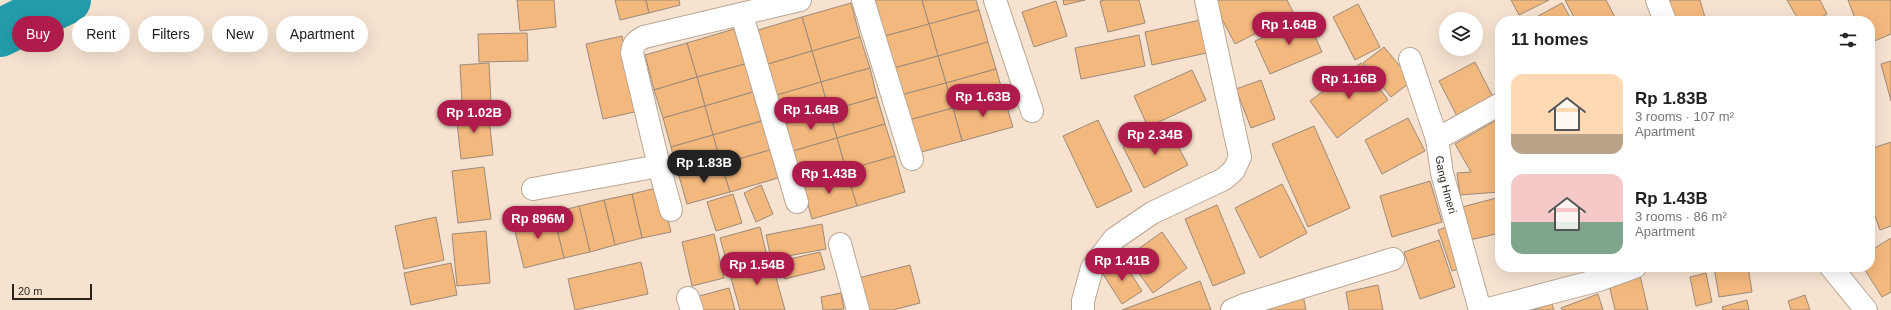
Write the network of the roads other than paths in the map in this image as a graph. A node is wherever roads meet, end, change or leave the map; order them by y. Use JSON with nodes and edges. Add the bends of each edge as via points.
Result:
{"nodes":[{"id":1,"x":800,"y":0,"type":"edge"},
{"id":2,"x":863,"y":0,"type":"edge"},
{"id":3,"x":995,"y":0,"type":"edge"},
{"id":4,"x":1206,"y":0,"type":"edge"},
{"id":5,"x":1657,"y":0,"type":"edge"},
{"id":6,"x":742,"y":15,"type":"junction"},
{"id":7,"x":1663,"y":16,"type":"edge"},
{"id":8,"x":1410,"y":60,"type":"dead end"},
{"id":9,"x":1495,"y":107,"type":"edge"},
{"id":10,"x":1032,"y":111,"type":"dead end"},
{"id":11,"x":1437,"y":139,"type":"junction"},
{"id":12,"x":912,"y":160,"type":"dead end"},
{"id":13,"x":659,"y":166,"type":"junction"},
{"id":14,"x":533,"y":189,"type":"dead end"},
{"id":15,"x":797,"y":202,"type":"dead end"},
{"id":16,"x":671,"y":210,"type":"dead end"},
{"id":17,"x":840,"y":244,"type":"dead end"},
{"id":18,"x":1393,"y":259,"type":"dead end"},
{"id":19,"x":1621,"y":272,"type":"edge"},
{"id":20,"x":1835,"y":272,"type":"edge"},
{"id":21,"x":858,"y":310,"type":"edge"},
{"id":22,"x":1083,"y":310,"type":"edge"},
{"id":23,"x":1232,"y":310,"type":"edge"},
{"id":24,"x":1480,"y":310,"type":"edge"},
{"id":25,"x":1485,"y":310,"type":"edge"},
{"id":26,"x":1866,"y":310,"type":"edge"}],
"edges":[{"from":1,"to":6,"type":"street"},
{"from":2,"to":12,"type":"street"},
{"from":3,"to":10,"type":"street"},
{"from":4,"to":22,"type":"street","via":[[1240,156],[1237,164],[1224,179],[1152,214],[1114,239],[1092,268]]},
{"from":5,"to":7,"type":"street"},
{"from":6,"to":13,"type":"street","via":[[644,37],[633,45],[632,54]]},
{"from":6,"to":15,"type":"street"},
{"from":8,"to":11,"type":"street","name":"Gang Hmeri"},
{"from":9,"to":11,"type":"street"},
{"from":11,"to":24,"type":"street","name":"Gang Hmeri","via":[[1442,174]]},
{"from":13,"to":14,"type":"street"},
{"from":13,"to":16,"type":"street"},
{"from":17,"to":21,"type":"street"},
{"from":18,"to":23,"type":"street"},
{"from":19,"to":25,"type":"street"},
{"from":20,"to":26,"type":"street"}]}
